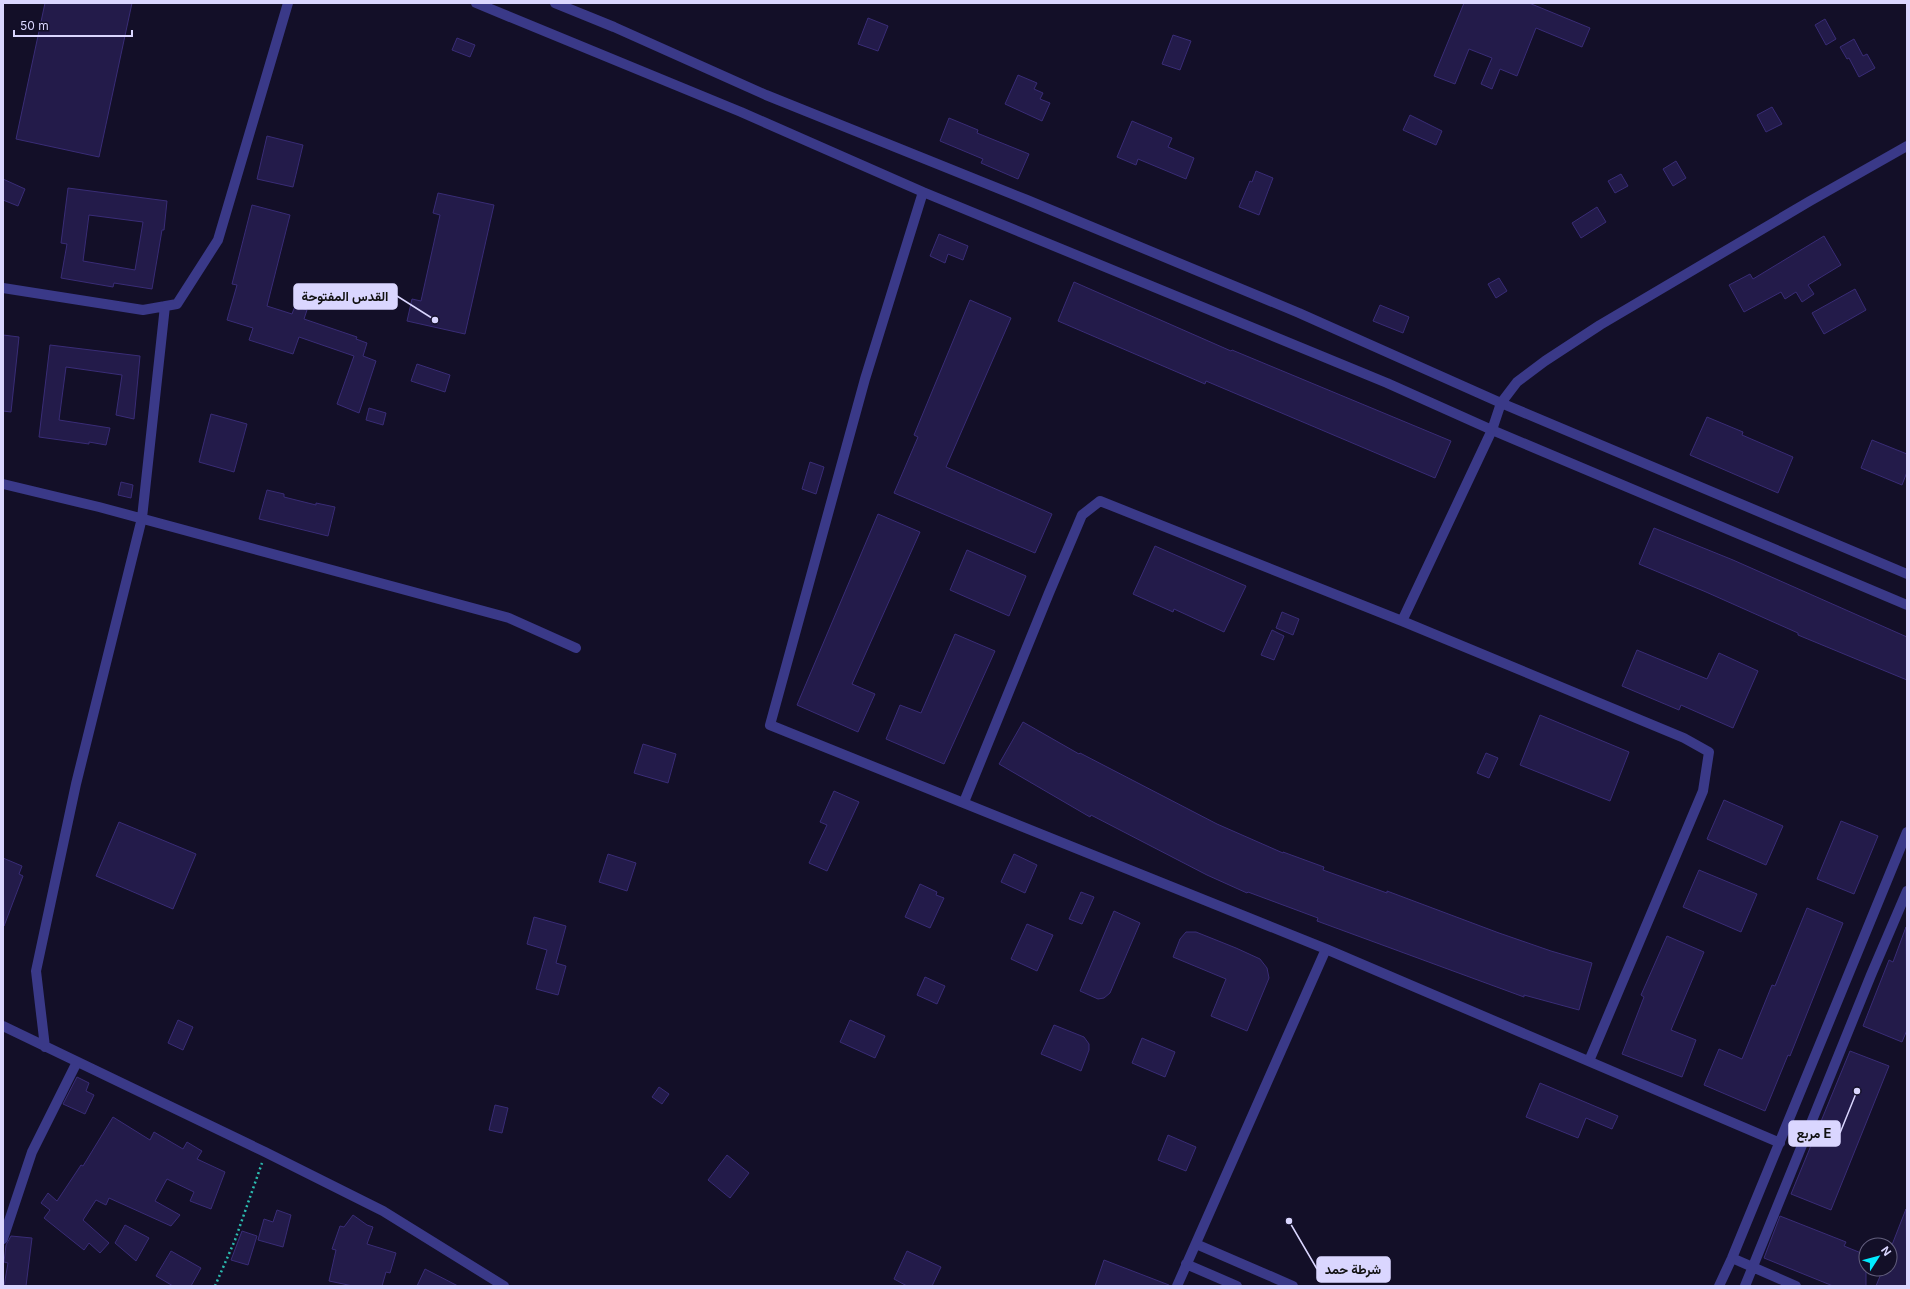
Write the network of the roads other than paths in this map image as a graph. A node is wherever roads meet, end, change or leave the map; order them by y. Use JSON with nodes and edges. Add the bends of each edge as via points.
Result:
{"nodes":[{"id":1,"x":288,"y":3,"type":"edge"},
{"id":2,"x":476,"y":3,"type":"edge"},
{"id":3,"x":555,"y":3,"type":"edge"},
{"id":4,"x":1907,"y":146,"type":"edge"},
{"id":5,"x":923,"y":192,"type":"junction"},
{"id":6,"x":3,"y":288,"type":"edge"},
{"id":7,"x":165,"y":306,"type":"junction"},
{"id":8,"x":1501,"y":402,"type":"junction"},
{"id":9,"x":1492,"y":430,"type":"junction"},
{"id":10,"x":3,"y":484,"type":"edge"},
{"id":11,"x":142,"y":518,"type":"junction"},
{"id":12,"x":1907,"y":574,"type":"edge"},
{"id":13,"x":1907,"y":605,"type":"edge"},
{"id":14,"x":1402,"y":621,"type":"junction"},
{"id":15,"x":576,"y":648,"type":"dead end"},
{"id":16,"x":964,"y":802,"type":"junction"},
{"id":17,"x":1907,"y":832,"type":"edge"},
{"id":18,"x":1907,"y":891,"type":"edge"},
{"id":19,"x":1326,"y":949,"type":"junction"},
{"id":20,"x":3,"y":1026,"type":"edge"},
{"id":21,"x":45,"y":1047,"type":"junction"},
{"id":22,"x":1589,"y":1061,"type":"junction"},
{"id":23,"x":77,"y":1062,"type":"junction"},
{"id":24,"x":1780,"y":1143,"type":"junction"},
{"id":25,"x":3,"y":1239,"type":"edge"},
{"id":26,"x":1196,"y":1244,"type":"junction"},
{"id":27,"x":1732,"y":1258,"type":"junction"},
{"id":28,"x":1186,"y":1264,"type":"junction"},
{"id":29,"x":1754,"y":1268,"type":"junction"},
{"id":30,"x":504,"y":1286,"type":"edge"},
{"id":31,"x":1177,"y":1286,"type":"edge"},
{"id":32,"x":1237,"y":1286,"type":"edge"},
{"id":33,"x":1293,"y":1286,"type":"edge"},
{"id":34,"x":1719,"y":1286,"type":"edge"},
{"id":35,"x":1745,"y":1286,"type":"edge"},
{"id":36,"x":1796,"y":1286,"type":"edge"}],
"edges":[{"from":1,"to":7,"type":"street","via":[[218,240],[177,304]]},
{"from":2,"to":5,"type":"street","via":[[742,112]]},
{"from":3,"to":8,"type":"street","via":[[766,95],[1299,313]]},
{"from":4,"to":8,"type":"street","via":[[1600,325],[1517,382]]},
{"from":5,"to":9,"type":"street","via":[[1388,383]]},
{"from":5,"to":16,"type":"street","via":[[865,379],[770,725]]},
{"from":6,"to":7,"type":"street","via":[[143,310]]},
{"from":7,"to":11,"type":"street"},
{"from":8,"to":9,"type":"street"},
{"from":8,"to":12,"type":"street"},
{"from":9,"to":13,"type":"street"},
{"from":9,"to":14,"type":"street"},
{"from":10,"to":11,"type":"street"},
{"from":11,"to":15,"type":"street","via":[[509,618]]},
{"from":11,"to":21,"type":"street","via":[[76,784],[36,971]]},
{"from":14,"to":16,"type":"street","via":[[1100,501],[1082,515]]},
{"from":14,"to":22,"type":"street","via":[[1684,738],[1709,752],[1703,791]]},
{"from":16,"to":19,"type":"street"},
{"from":17,"to":24,"type":"street"},
{"from":18,"to":29,"type":"street","via":[[1871,974]]},
{"from":19,"to":22,"type":"street"},
{"from":19,"to":26,"type":"street"},
{"from":20,"to":21,"type":"street"},
{"from":21,"to":23,"type":"street"},
{"from":22,"to":24,"type":"street"},
{"from":23,"to":25,"type":"street","via":[[32,1152]]},
{"from":23,"to":30,"type":"street","via":[[383,1211]]},
{"from":24,"to":27,"type":"street"},
{"from":26,"to":28,"type":"street"},
{"from":26,"to":33,"type":"street"},
{"from":27,"to":29,"type":"street"},
{"from":27,"to":34,"type":"street"},
{"from":28,"to":31,"type":"street"},
{"from":28,"to":32,"type":"street"},
{"from":29,"to":35,"type":"street"},
{"from":29,"to":36,"type":"street"}]}
